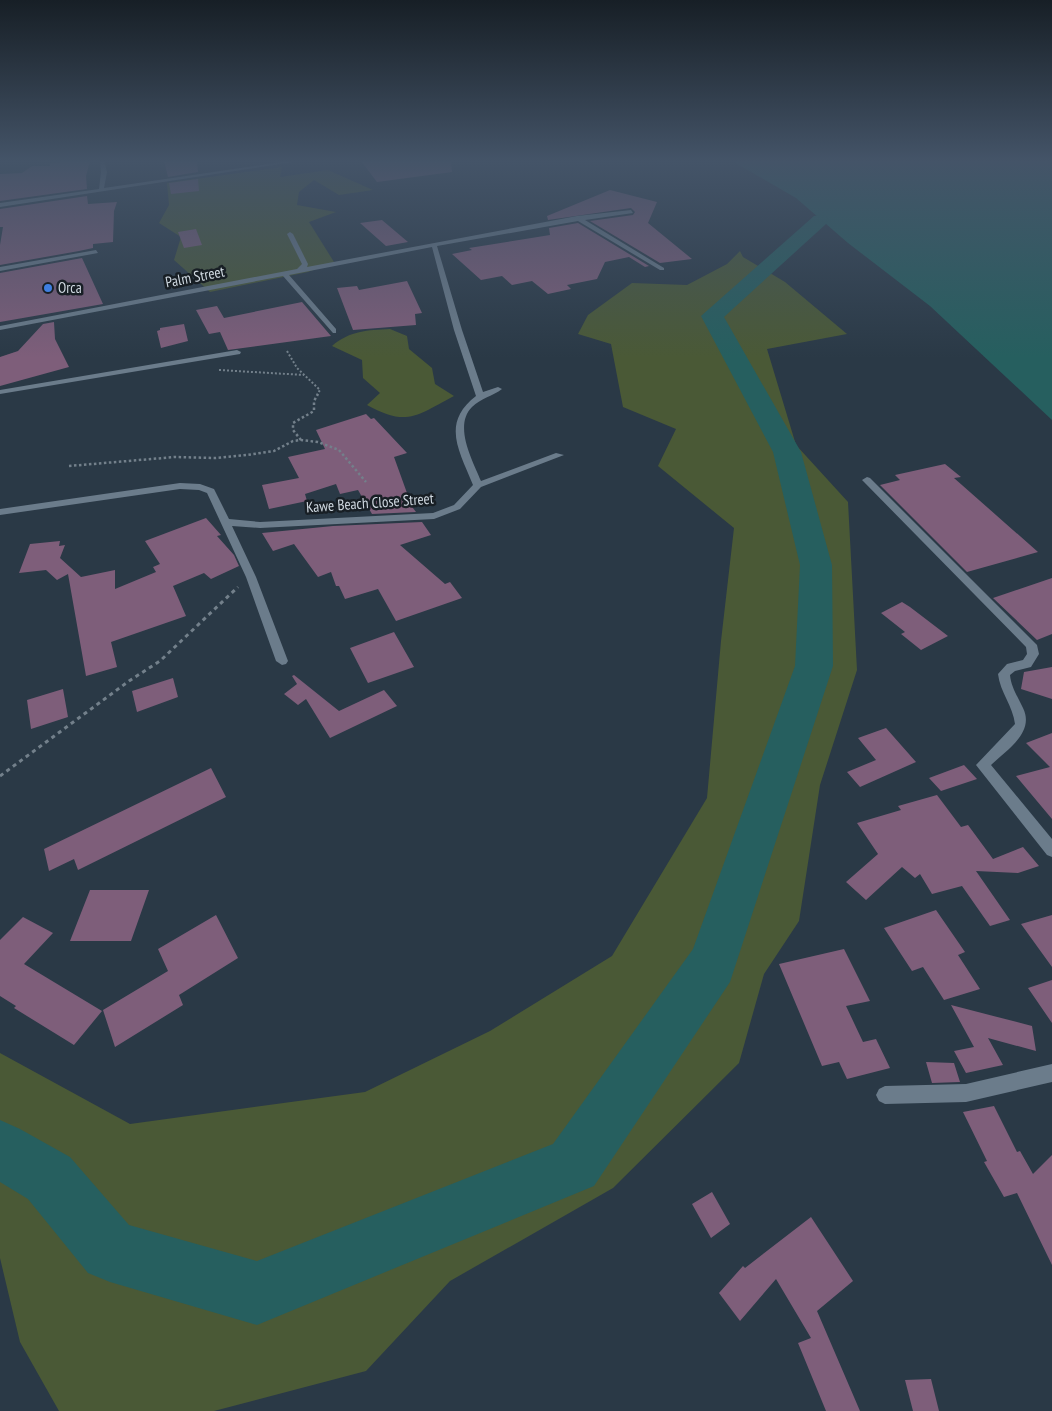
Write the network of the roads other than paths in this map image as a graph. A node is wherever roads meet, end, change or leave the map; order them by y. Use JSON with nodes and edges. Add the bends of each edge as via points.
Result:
{"nodes":[{"id":1,"x":530,"y":227,"type":"edge"},
{"id":2,"x":592,"y":227,"type":"edge"},
{"id":3,"x":290,"y":234,"type":"dead end"},
{"id":4,"x":434,"y":245,"type":"junction"},
{"id":5,"x":96,"y":252,"type":"dead end"},
{"id":6,"x":0,"y":269,"type":"edge"},
{"id":7,"x":662,"y":269,"type":"dead end"},
{"id":8,"x":296,"y":272,"type":"junction"},
{"id":9,"x":285,"y":274,"type":"junction"},
{"id":10,"x":0,"y":328,"type":"edge"},
{"id":11,"x":333,"y":331,"type":"dead end"},
{"id":12,"x":237,"y":352,"type":"dead end"},
{"id":13,"x":498,"y":389,"type":"dead end"},
{"id":14,"x":0,"y":392,"type":"edge"},
{"id":15,"x":480,"y":395,"type":"junction"},
{"id":16,"x":559,"y":455,"type":"dead end"},
{"id":17,"x":867,"y":480,"type":"dead end"},
{"id":18,"x":478,"y":485,"type":"junction"},
{"id":19,"x":0,"y":512,"type":"edge"},
{"id":20,"x":227,"y":522,"type":"junction"},
{"id":21,"x":282,"y":661,"type":"dead end"},
{"id":22,"x":1052,"y":850,"type":"edge"},
{"id":23,"x":1052,"y":1073,"type":"edge"},
{"id":24,"x":885,"y":1095,"type":"dead end"}],
"edges":[{"from":1,"to":4,"type":"street","name":"Palm Street"},
{"from":2,"to":7,"type":"street"},
{"from":3,"to":8,"type":"street","via":[[305,264]]},
{"from":4,"to":8,"type":"street","name":"Palm Street"},
{"from":4,"to":15,"type":"street"},
{"from":5,"to":6,"type":"street"},
{"from":8,"to":9,"type":"street","name":"Palm Street"},
{"from":9,"to":10,"type":"street","name":"Palm Street"},
{"from":9,"to":11,"type":"street"},
{"from":12,"to":14,"type":"street"},
{"from":13,"to":15,"type":"street"},
{"from":15,"to":18,"type":"street","via":[[467,406],[458,432]]},
{"from":16,"to":18,"type":"street","name":"Kawe Beach Close Street"},
{"from":17,"to":22,"type":"street","via":[[1031,645],[1033,654],[1027,664],[1011,668],[1004,674],[1005,684],[1020,714],[1020,725],[983,765]]},
{"from":18,"to":20,"type":"street","name":"Kawe Beach Close Street","via":[[457,507],[434,516],[260,525]]},
{"from":19,"to":20,"type":"street","via":[[180,486],[211,491]]},
{"from":20,"to":21,"type":"street"},
{"from":23,"to":24,"type":"street","via":[[966,1093]]}]}
